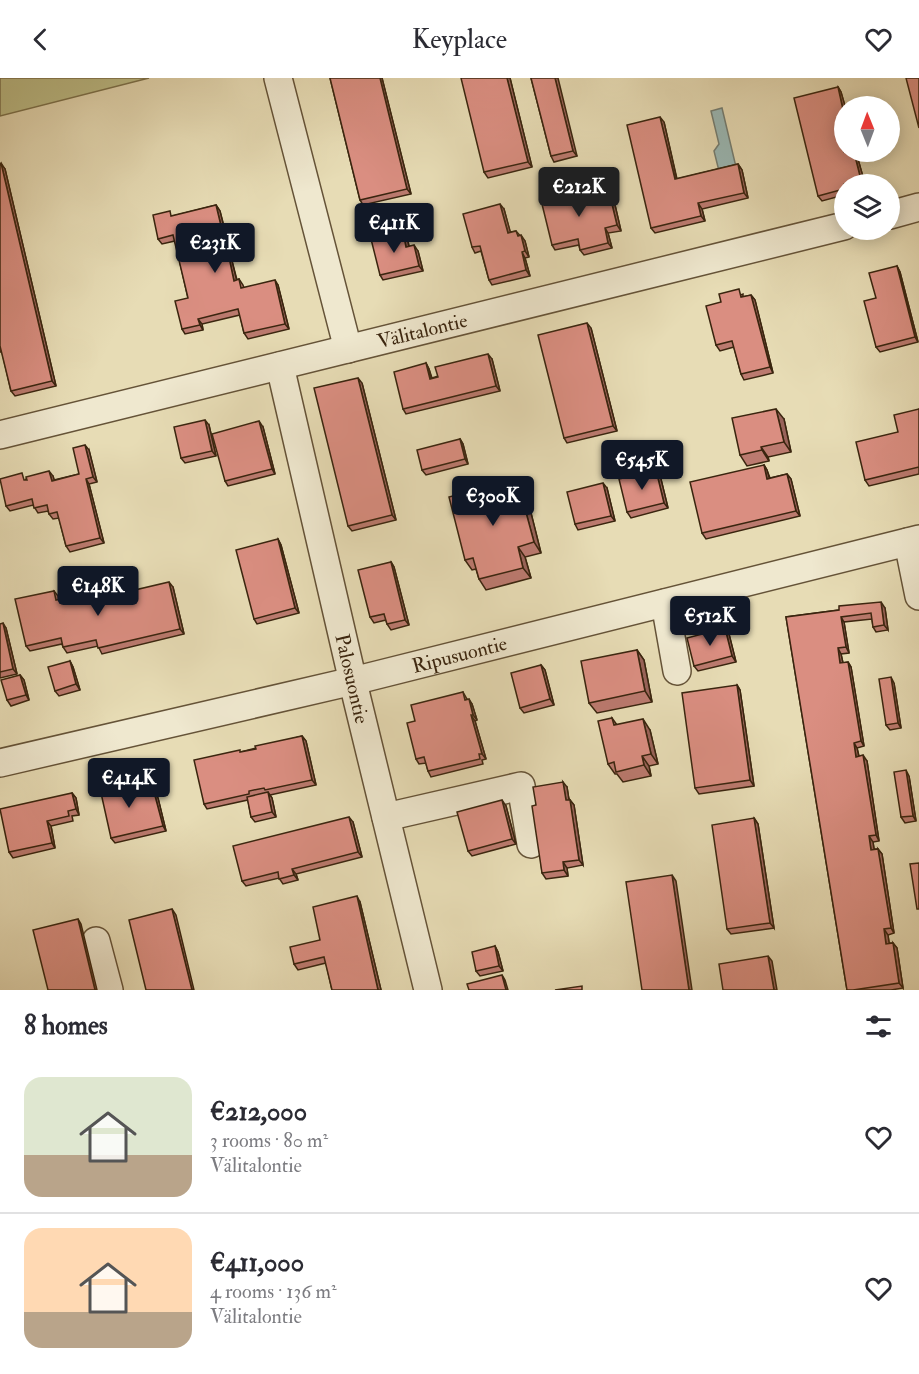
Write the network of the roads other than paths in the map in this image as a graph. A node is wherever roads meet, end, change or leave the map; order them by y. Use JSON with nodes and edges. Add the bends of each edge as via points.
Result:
{"nodes":[{"id":1,"x":278,"y":78,"type":"edge"},
{"id":2,"x":919,"y":207,"type":"edge"},
{"id":3,"x":900,"y":212,"type":"edge"},
{"id":4,"x":834,"y":228,"type":"edge"},
{"id":5,"x":348,"y":349,"type":"junction"},
{"id":6,"x":280,"y":366,"type":"junction"},
{"id":7,"x":0,"y":435,"type":"edge"},
{"id":8,"x":913,"y":540,"type":"edge"},
{"id":9,"x":919,"y":596,"type":"edge"},
{"id":10,"x":665,"y":603,"type":"junction"},
{"id":11,"x":676,"y":671,"type":"dead end"},
{"id":12,"x":353,"y":681,"type":"junction"},
{"id":13,"x":0,"y":763,"type":"edge"},
{"id":14,"x":386,"y":817,"type":"junction"},
{"id":15,"x":531,"y":844,"type":"dead end"},
{"id":16,"x":96,"y":941,"type":"dead end"},
{"id":17,"x":109,"y":990,"type":"edge"},
{"id":18,"x":428,"y":990,"type":"edge"}],
"edges":[{"from":1,"to":5,"type":"street"},
{"from":2,"to":3,"type":"street"},
{"from":4,"to":5,"type":"street","name":"Välitalontie"},
{"from":5,"to":6,"type":"street","name":"Välitalontie"},
{"from":6,"to":7,"type":"street","name":"Välitalontie"},
{"from":6,"to":12,"type":"street","name":"Palosuontie"},
{"from":8,"to":9,"type":"street"},
{"from":8,"to":10,"type":"street","name":"Ripusuontie"},
{"from":10,"to":11,"type":"street"},
{"from":10,"to":12,"type":"street","name":"Ripusuontie"},
{"from":12,"to":13,"type":"street","name":"Ripusuontie"},
{"from":12,"to":14,"type":"street","name":"Palosuontie"},
{"from":14,"to":15,"type":"street","via":[[521,786]]},
{"from":14,"to":18,"type":"street","name":"Palosuontie"},
{"from":16,"to":17,"type":"street"}]}
